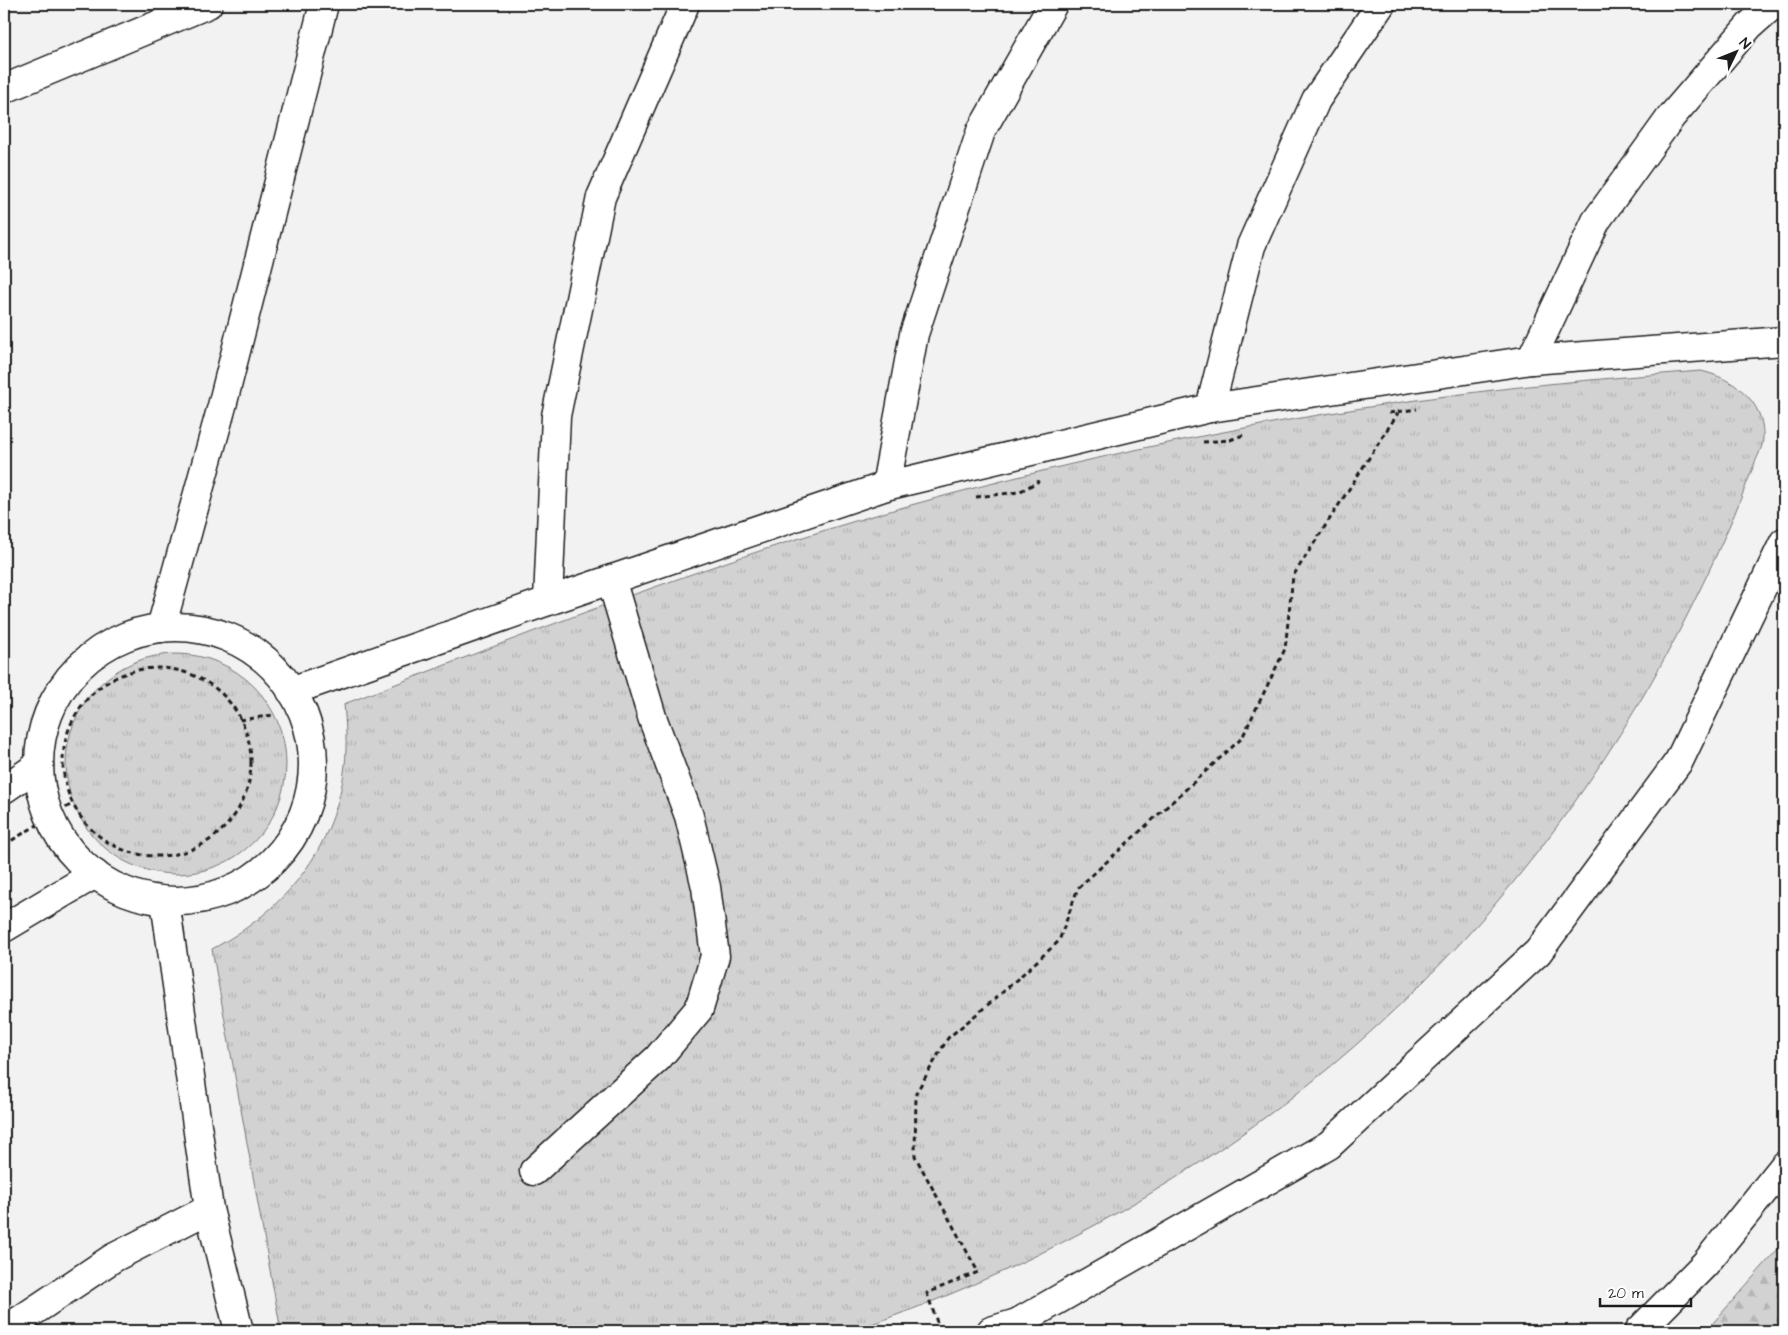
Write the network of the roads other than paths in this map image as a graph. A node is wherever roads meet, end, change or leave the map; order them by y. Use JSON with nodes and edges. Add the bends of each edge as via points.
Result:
{"nodes":[{"id":1,"x":208,"y":4,"type":"edge"},
{"id":2,"x":324,"y":4,"type":"edge"},
{"id":3,"x":685,"y":4,"type":"edge"},
{"id":4,"x":1053,"y":4,"type":"edge"},
{"id":5,"x":1381,"y":4,"type":"edge"},
{"id":6,"x":1774,"y":4,"type":"edge"},
{"id":7,"x":4,"y":89,"type":"edge"},
{"id":8,"x":1784,"y":341,"type":"edge"},
{"id":9,"x":1531,"y":360,"type":"junction"},
{"id":10,"x":1210,"y":408,"type":"junction"},
{"id":11,"x":886,"y":486,"type":"junction"},
{"id":12,"x":1784,"y":542,"type":"edge"},
{"id":13,"x":611,"y":579,"type":"junction"},
{"id":14,"x":548,"y":601,"type":"junction"},
{"id":15,"x":161,"y":628,"type":"junction"},
{"id":16,"x":296,"y":701,"type":"junction"},
{"id":17,"x":39,"y":765,"type":"junction"},
{"id":18,"x":4,"y":789,"type":"edge"},
{"id":19,"x":94,"y":874,"type":"junction"},
{"id":20,"x":165,"y":901,"type":"junction"},
{"id":21,"x":4,"y":928,"type":"edge"},
{"id":22,"x":1784,"y":1166,"type":"edge"},
{"id":23,"x":534,"y":1172,"type":"dead end"},
{"id":24,"x":209,"y":1209,"type":"junction"},
{"id":25,"x":1019,"y":1327,"type":"edge"},
{"id":26,"x":4,"y":1331,"type":"edge"},
{"id":27,"x":239,"y":1331,"type":"edge"},
{"id":28,"x":991,"y":1331,"type":"edge"},
{"id":29,"x":1639,"y":1331,"type":"edge"}],
"edges":[{"from":1,"to":7,"type":"street"},
{"from":2,"to":15,"type":"street","via":[[225,397]]},
{"from":3,"to":14,"type":"street","via":[[601,197],[556,416]]},
{"from":4,"to":11,"type":"street","via":[[981,131],[914,334]]},
{"from":5,"to":10,"type":"street","via":[[1316,100],[1251,246]]},
{"from":6,"to":9,"type":"street","via":[[1750,25],[1671,117],[1596,221]]},
{"from":8,"to":9,"type":"street"},
{"from":9,"to":10,"type":"street"},
{"from":10,"to":11,"type":"street"},
{"from":11,"to":13,"type":"street"},
{"from":12,"to":25,"type":"street","via":[[1679,761],[1538,952],[1329,1146]]},
{"from":13,"to":14,"type":"street"},
{"from":13,"to":23,"type":"street","via":[[652,717],[689,816],[706,887],[714,956],[699,1009],[658,1058]]},
{"from":14,"to":16,"type":"street"},
{"from":15,"to":16,"type":"street","via":[[186,627],[235,641],[276,671]]},
{"from":15,"to":17,"type":"street","via":[[136,632],[113,641],[73,672],[47,716],[40,740]]},
{"from":16,"to":20,"type":"street","via":[[310,738],[313,763],[311,788],[293,836],[260,873],[239,886],[190,901]]},
{"from":17,"to":18,"type":"street"},
{"from":17,"to":19,"type":"street","via":[[41,790],[61,811],[60,837]]},
{"from":19,"to":20,"type":"street","via":[[116,887]]},
{"from":19,"to":21,"type":"street"},
{"from":20,"to":24,"type":"street"},
{"from":22,"to":29,"type":"street","via":[[1705,1264]]},
{"from":24,"to":26,"type":"street","via":[[113,1258]]},
{"from":24,"to":27,"type":"street"},
{"from":25,"to":28,"type":"street"}]}
